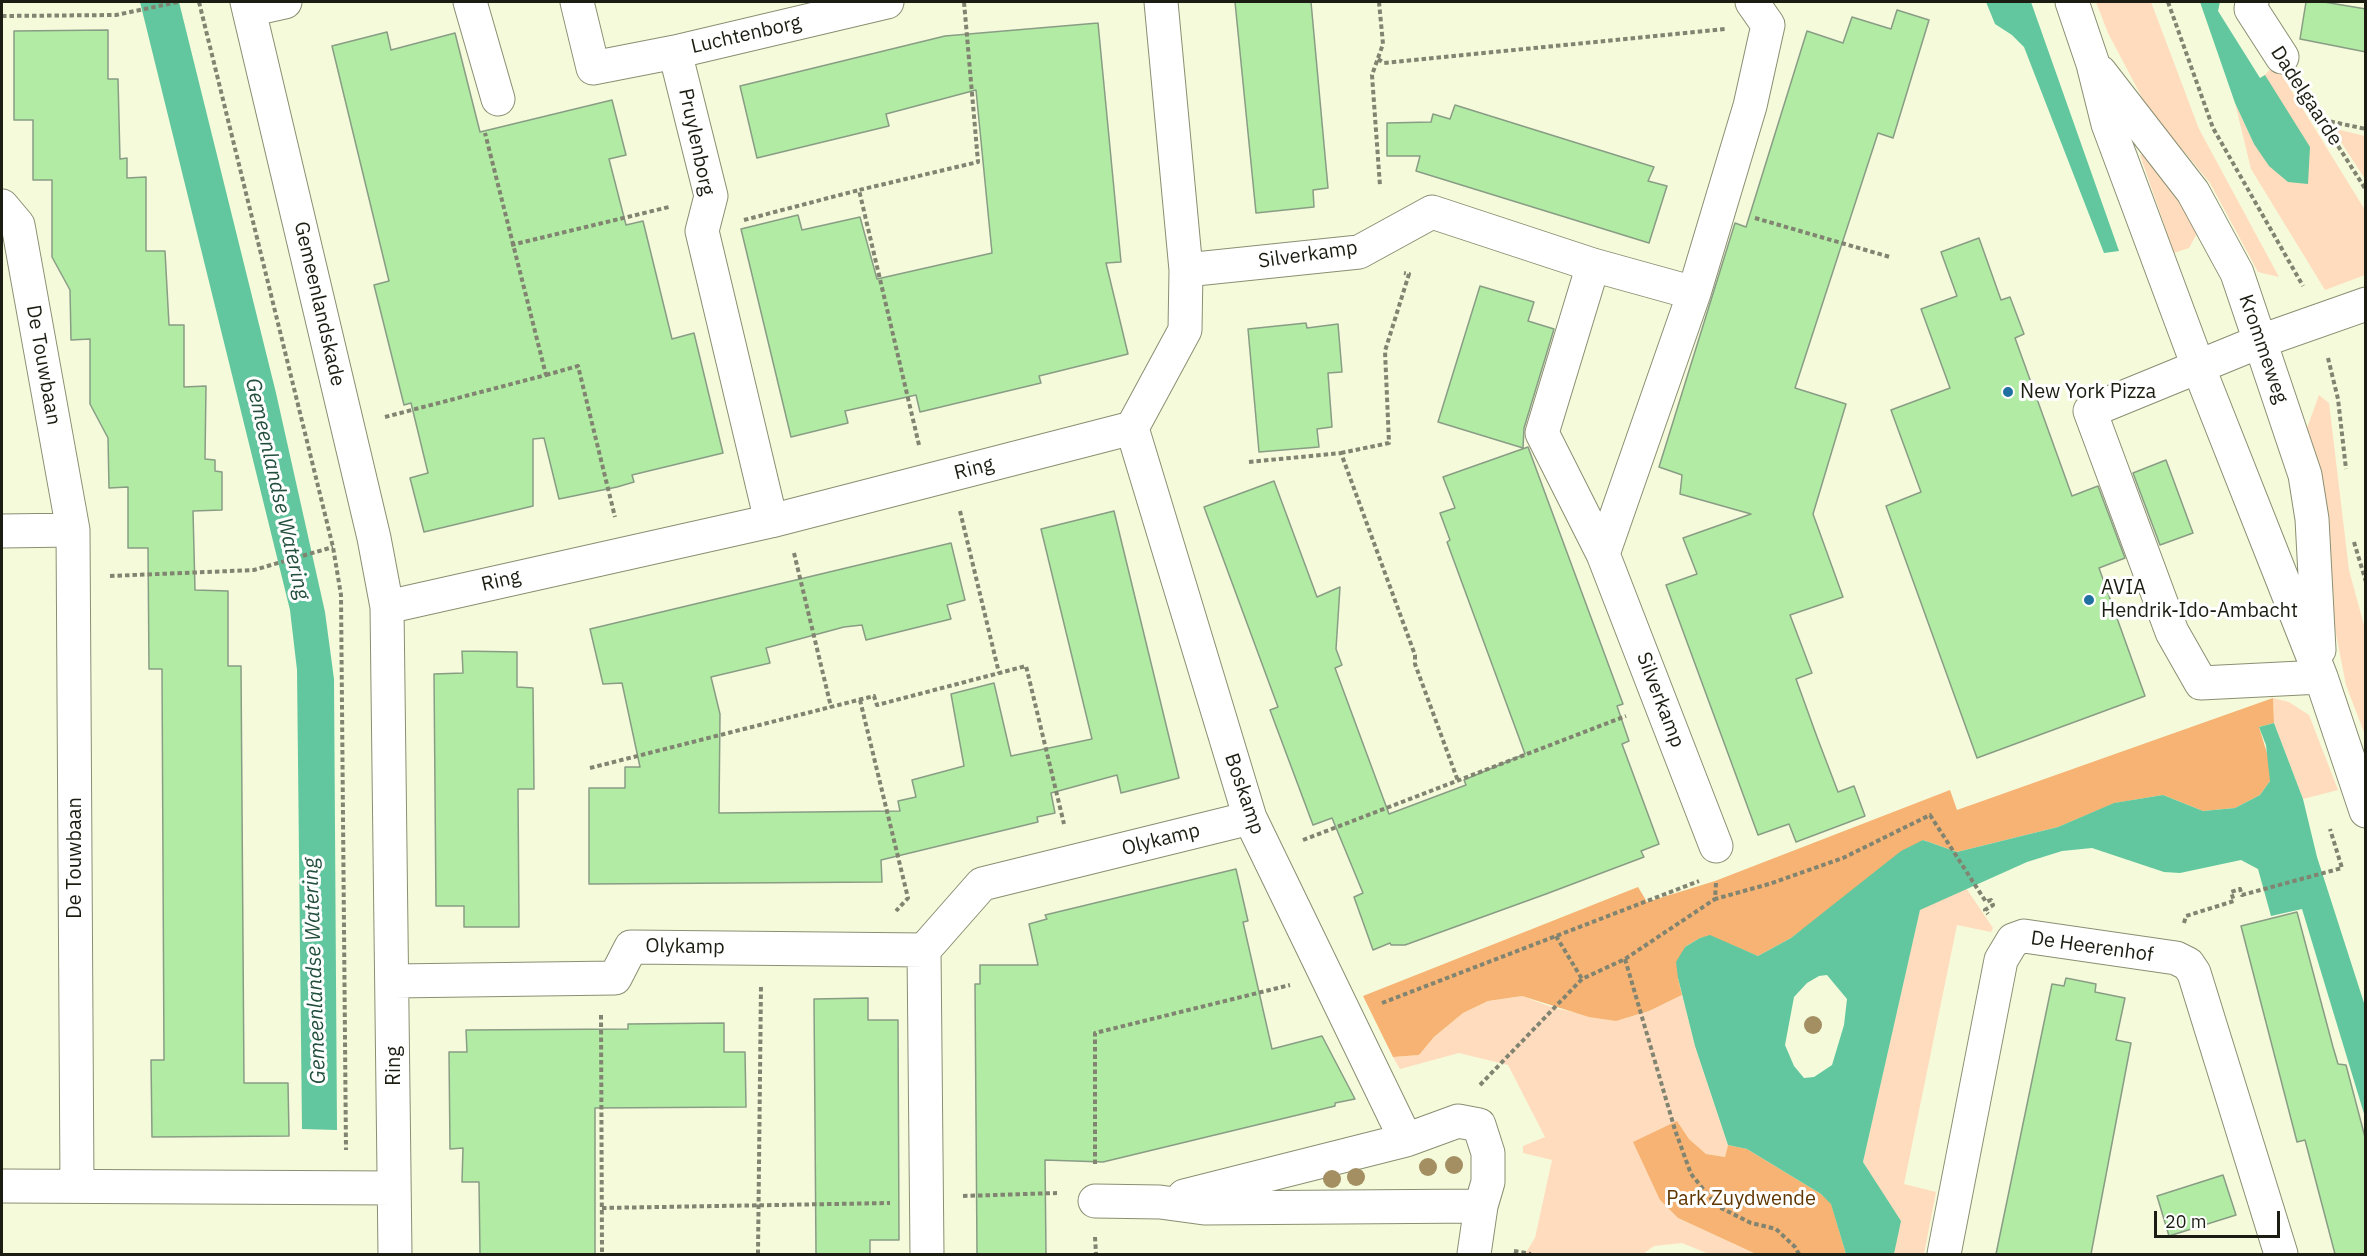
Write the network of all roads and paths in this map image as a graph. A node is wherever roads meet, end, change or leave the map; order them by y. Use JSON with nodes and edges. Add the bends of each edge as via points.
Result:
{"nodes":[{"id":1,"x":178,"y":2,"type":"edge"},
{"id":2,"x":199,"y":2,"type":"edge"},
{"id":3,"x":285,"y":2,"type":"edge"},
{"id":4,"x":470,"y":2,"type":"edge"},
{"id":5,"x":577,"y":2,"type":"edge"},
{"id":6,"x":887,"y":2,"type":"edge"},
{"id":7,"x":964,"y":2,"type":"edge"},
{"id":8,"x":1161,"y":2,"type":"edge"},
{"id":9,"x":1379,"y":2,"type":"edge"},
{"id":10,"x":2072,"y":2,"type":"edge"},
{"id":11,"x":2252,"y":2,"type":"edge"},
{"id":12,"x":248,"y":6,"type":"edge"},
{"id":13,"x":1760,"y":13,"type":"edge"},
{"id":14,"x":2,"y":16,"type":"edge"},
{"id":15,"x":675,"y":52,"type":"junction"},
{"id":16,"x":2282,"y":57,"type":"joint"},
{"id":17,"x":1378,"y":59,"type":"junction"},
{"id":18,"x":2093,"y":63,"type":"junction"},
{"id":19,"x":498,"y":99,"type":"joint"},
{"id":20,"x":2322,"y":120,"type":"junction"},
{"id":21,"x":2366,"y":129,"type":"edge"},
{"id":22,"x":1380,"y":186,"type":"dead end"},
{"id":23,"x":859,"y":190,"type":"junction"},
{"id":24,"x":2366,"y":190,"type":"edge"},
{"id":25,"x":711,"y":196,"type":"junction"},
{"id":26,"x":2,"y":206,"type":"edge"},
{"id":27,"x":1720,"y":207,"type":"junction"},
{"id":28,"x":702,"y":231,"type":"junction"},
{"id":29,"x":511,"y":245,"type":"junction"},
{"id":30,"x":1890,"y":257,"type":"dead end"},
{"id":31,"x":1593,"y":265,"type":"junction"},
{"id":32,"x":1186,"y":270,"type":"junction"},
{"id":33,"x":1399,"y":272,"type":"dead end"},
{"id":34,"x":1694,"y":293,"type":"junction"},
{"id":35,"x":2366,"y":304,"type":"edge"},
{"id":36,"x":2262,"y":341,"type":"junction"},
{"id":37,"x":2198,"y":366,"type":"junction"},
{"id":38,"x":546,"y":375,"type":"junction"},
{"id":39,"x":348,"y":427,"type":"junction"},
{"id":40,"x":1132,"y":428,"type":"junction"},
{"id":41,"x":1341,"y":453,"type":"junction"},
{"id":42,"x":1249,"y":462,"type":"dead end"},
{"id":43,"x":939,"y":478,"type":"junction"},
{"id":44,"x":778,"y":519,"type":"junction"},
{"id":45,"x":73,"y":530,"type":"junction"},
{"id":46,"x":2,"y":531,"type":"edge"},
{"id":47,"x":328,"y":548,"type":"dead end"},
{"id":48,"x":624,"y":554,"type":"junction"},
{"id":49,"x":1603,"y":555,"type":"junction"},
{"id":50,"x":73,"y":578,"type":"junction"},
{"id":51,"x":387,"y":607,"type":"junction"},
{"id":52,"x":999,"y":673,"type":"junction"},
{"id":53,"x":2321,"y":677,"type":"junction"},
{"id":54,"x":860,"y":699,"type":"junction"},
{"id":55,"x":1661,"y":703,"type":"junction"},
{"id":56,"x":831,"y":707,"type":"junction"},
{"id":57,"x":590,"y":768,"type":"dead end"},
{"id":58,"x":2360,"y":777,"type":"edge"},
{"id":59,"x":1458,"y":781,"type":"junction"},
{"id":60,"x":2366,"y":811,"type":"edge"},
{"id":61,"x":1250,"y":818,"type":"junction"},
{"id":62,"x":1266,"y":853,"type":"junction"},
{"id":63,"x":1717,"y":860,"type":"junction"},
{"id":64,"x":1073,"y":862,"type":"junction"},
{"id":65,"x":2335,"y":869,"type":"dead end"},
{"id":66,"x":1715,"y":899,"type":"junction"},
{"id":67,"x":1986,"y":902,"type":"dead end"},
{"id":68,"x":2183,"y":927,"type":"dead end"},
{"id":69,"x":1556,"y":936,"type":"junction"},
{"id":70,"x":761,"y":948,"type":"junction"},
{"id":71,"x":909,"y":950,"type":"junction"},
{"id":72,"x":1625,"y":959,"type":"junction"},
{"id":73,"x":1325,"y":976,"type":"junction"},
{"id":74,"x":601,"y":979,"type":"junction"},
{"id":75,"x":1582,"y":979,"type":"junction"},
{"id":76,"x":394,"y":981,"type":"junction"},
{"id":77,"x":1347,"y":1017,"type":"junction"},
{"id":78,"x":1479,"y":1125,"type":"junction"},
{"id":79,"x":1406,"y":1140,"type":"junction"},
{"id":80,"x":2,"y":1186,"type":"edge"},
{"id":81,"x":77,"y":1186,"type":"junction"},
{"id":82,"x":346,"y":1187,"type":"junction"},
{"id":83,"x":394,"y":1188,"type":"junction"},
{"id":84,"x":926,"y":1200,"type":"junction"},
{"id":85,"x":1095,"y":1201,"type":"junction"},
{"id":86,"x":1160,"y":1202,"type":"junction"},
{"id":87,"x":759,"y":1206,"type":"junction"},
{"id":88,"x":1481,"y":1206,"type":"junction"},
{"id":89,"x":602,"y":1208,"type":"junction"},
{"id":90,"x":395,"y":1254,"type":"edge"},
{"id":91,"x":602,"y":1254,"type":"edge"},
{"id":92,"x":758,"y":1254,"type":"edge"},
{"id":93,"x":927,"y":1254,"type":"edge"},
{"id":94,"x":1096,"y":1254,"type":"edge"},
{"id":95,"x":1474,"y":1254,"type":"edge"},
{"id":96,"x":1799,"y":1254,"type":"edge"},
{"id":97,"x":1944,"y":1254,"type":"edge"},
{"id":98,"x":2281,"y":1254,"type":"edge"}],
"edges":[{"from":1,"to":14,"type":"path","via":[[116,15]]},
{"from":2,"to":82,"type":"path","via":[[333,547],[341,595]]},
{"from":3,"to":12,"type":"street"},
{"from":4,"to":19,"type":"street"},
{"from":5,"to":15,"type":"street","via":[[593,68]]},
{"from":6,"to":15,"type":"street","name":"Luchtenborg"},
{"from":7,"to":23,"type":"path","via":[[978,162]]},
{"from":8,"to":32,"type":"street"},
{"from":9,"to":17,"type":"path","via":[[1383,44]]},
{"from":10,"to":18,"type":"street","name":"Krommeweg"},
{"from":11,"to":16,"type":"street","name":"Dadelgaarde","via":[[2250,9]]},
{"from":12,"to":39,"type":"street","name":"Gemeenlandskade"},
{"from":13,"to":17,"type":"path","via":[[1384,63]]},
{"from":13,"to":27,"type":"street","via":[[1750,106]]},
{"from":15,"to":25,"type":"street","name":"Pruylenborg"},
{"from":16,"to":20,"type":"path","name":"Dadelgaarde"},
{"from":17,"to":22,"type":"path","via":[[1372,75]]},
{"from":18,"to":36,"type":"street","name":"Krommeweg","via":[[2193,192],[2237,273]]},
{"from":18,"to":37,"type":"street","name":"Krommeweg","via":[[2108,124]]},
{"from":19,"to":29,"type":"path","via":[[478,106]]},
{"from":20,"to":21,"type":"path"},
{"from":20,"to":24,"type":"path","name":"Dadelgaarde"},
{"from":23,"to":28,"type":"path"},
{"from":23,"to":43,"type":"path"},
{"from":25,"to":28,"type":"street","name":"Pruylenborg"},
{"from":25,"to":29,"type":"path"},
{"from":26,"to":45,"type":"street","name":"De Touwbaan","via":[[18,225]]},
{"from":27,"to":30,"type":"path"},
{"from":27,"to":34,"type":"street"},
{"from":28,"to":44,"type":"street","name":"Pruylenborg"},
{"from":29,"to":38,"type":"path"},
{"from":31,"to":32,"type":"street","name":"Silverkamp","via":[[1432,212],[1359,252]]},
{"from":31,"to":34,"type":"street","name":"Silverkamp"},
{"from":31,"to":49,"type":"street","name":"Silverkamp","via":[[1542,434]]},
{"from":32,"to":40,"type":"street","via":[[1185,330]]},
{"from":33,"to":41,"type":"path","via":[[1409,274],[1385,351],[1389,443]]},
{"from":34,"to":49,"type":"street"},
{"from":35,"to":36,"type":"street"},
{"from":36,"to":37,"type":"street"},
{"from":36,"to":53,"type":"street","name":"Krommeweg","via":[[2305,475],[2312,519]]},
{"from":37,"to":53,"type":"street","name":"Krommeweg"},
{"from":37,"to":53,"type":"street","via":[[2090,411],[2172,632],[2201,683]]},
{"from":38,"to":39,"type":"path"},
{"from":38,"to":48,"type":"path","via":[[578,366]]},
{"from":39,"to":51,"type":"street","name":"Gemeenlandskade"},
{"from":40,"to":43,"type":"street","name":"Ring"},
{"from":40,"to":61,"type":"street","name":"Boskamp"},
{"from":41,"to":42,"type":"path"},
{"from":41,"to":59,"type":"path"},
{"from":43,"to":44,"type":"street","name":"Ring"},
{"from":43,"to":52,"type":"path"},
{"from":44,"to":48,"type":"street","name":"Ring"},
{"from":44,"to":56,"type":"path"},
{"from":45,"to":46,"type":"street"},
{"from":45,"to":50,"type":"street","name":"De Touwbaan"},
{"from":47,"to":50,"type":"path","via":[[254,570]]},
{"from":48,"to":51,"type":"street","name":"Ring"},
{"from":49,"to":55,"type":"street","name":"Silverkamp"},
{"from":50,"to":81,"type":"street","name":"De Touwbaan"},
{"from":51,"to":76,"type":"street","name":"Ring"},
{"from":52,"to":54,"type":"path","via":[[877,705],[874,696]]},
{"from":52,"to":64,"type":"path","via":[[1026,666]]},
{"from":53,"to":58,"type":"street","name":"Krommeweg"},
{"from":54,"to":56,"type":"path"},
{"from":54,"to":71,"type":"path","via":[[908,898],[894,913]]},
{"from":55,"to":59,"type":"path"},
{"from":55,"to":63,"type":"street","name":"Silverkamp"},
{"from":56,"to":57,"type":"path"},
{"from":58,"to":60,"type":"street","name":"Krommeweg"},
{"from":59,"to":62,"type":"path"},
{"from":61,"to":62,"type":"street","name":"Boskamp"},
{"from":61,"to":64,"type":"street","name":"Olykamp"},
{"from":62,"to":73,"type":"street","name":"Boskamp"},
{"from":63,"to":66,"type":"path"},
{"from":63,"to":69,"type":"path"},
{"from":64,"to":71,"type":"street","name":"Olykamp","via":[[982,884]]},
{"from":65,"to":68,"type":"path","via":[[2242,895],[2240,889],[2231,892],[2234,901],[2186,916]]},
{"from":66,"to":67,"type":"path","via":[[1843,858],[1930,815]]},
{"from":66,"to":72,"type":"path"},
{"from":69,"to":75,"type":"path"},
{"from":69,"to":77,"type":"path"},
{"from":70,"to":71,"type":"street","name":"Olykamp"},
{"from":70,"to":74,"type":"street","name":"Olykamp","via":[[631,947],[615,978]]},
{"from":70,"to":87,"type":"path"},
{"from":71,"to":84,"type":"street"},
{"from":72,"to":75,"type":"path"},
{"from":72,"to":96,"type":"path","via":[[1691,1174],[1717,1206],[1751,1223],[1776,1229]]},
{"from":73,"to":77,"type":"street","name":"Boskamp"},
{"from":73,"to":85,"type":"path","via":[[1095,1034]]},
{"from":74,"to":76,"type":"street"},
{"from":74,"to":89,"type":"path"},
{"from":75,"to":78,"type":"path","via":[[1480,1086]]},
{"from":76,"to":83,"type":"street","name":"Ring"},
{"from":77,"to":79,"type":"street","name":"Boskamp"},
{"from":78,"to":79,"type":"street","via":[[1458,1121]]},
{"from":78,"to":88,"type":"street","via":[[1488,1153],[1488,1182]]},
{"from":79,"to":86,"type":"street"},
{"from":80,"to":81,"type":"street"},
{"from":81,"to":82,"type":"street"},
{"from":82,"to":83,"type":"street"},
{"from":83,"to":90,"type":"street","name":"Ring"},
{"from":84,"to":85,"type":"path","via":[[1083,1192]]},
{"from":84,"to":87,"type":"path"},
{"from":84,"to":93,"type":"street"},
{"from":85,"to":86,"type":"street"},
{"from":85,"to":94,"type":"path"},
{"from":86,"to":88,"type":"street","via":[[1204,1208]]},
{"from":87,"to":89,"type":"path"},
{"from":87,"to":92,"type":"path"},
{"from":88,"to":95,"type":"street"},
{"from":89,"to":91,"type":"path"},
{"from":97,"to":98,"type":"street","name":"De Heerenhof","via":[[2001,960],[2013,940],[2024,936],[2176,958],[2188,964]]}]}
